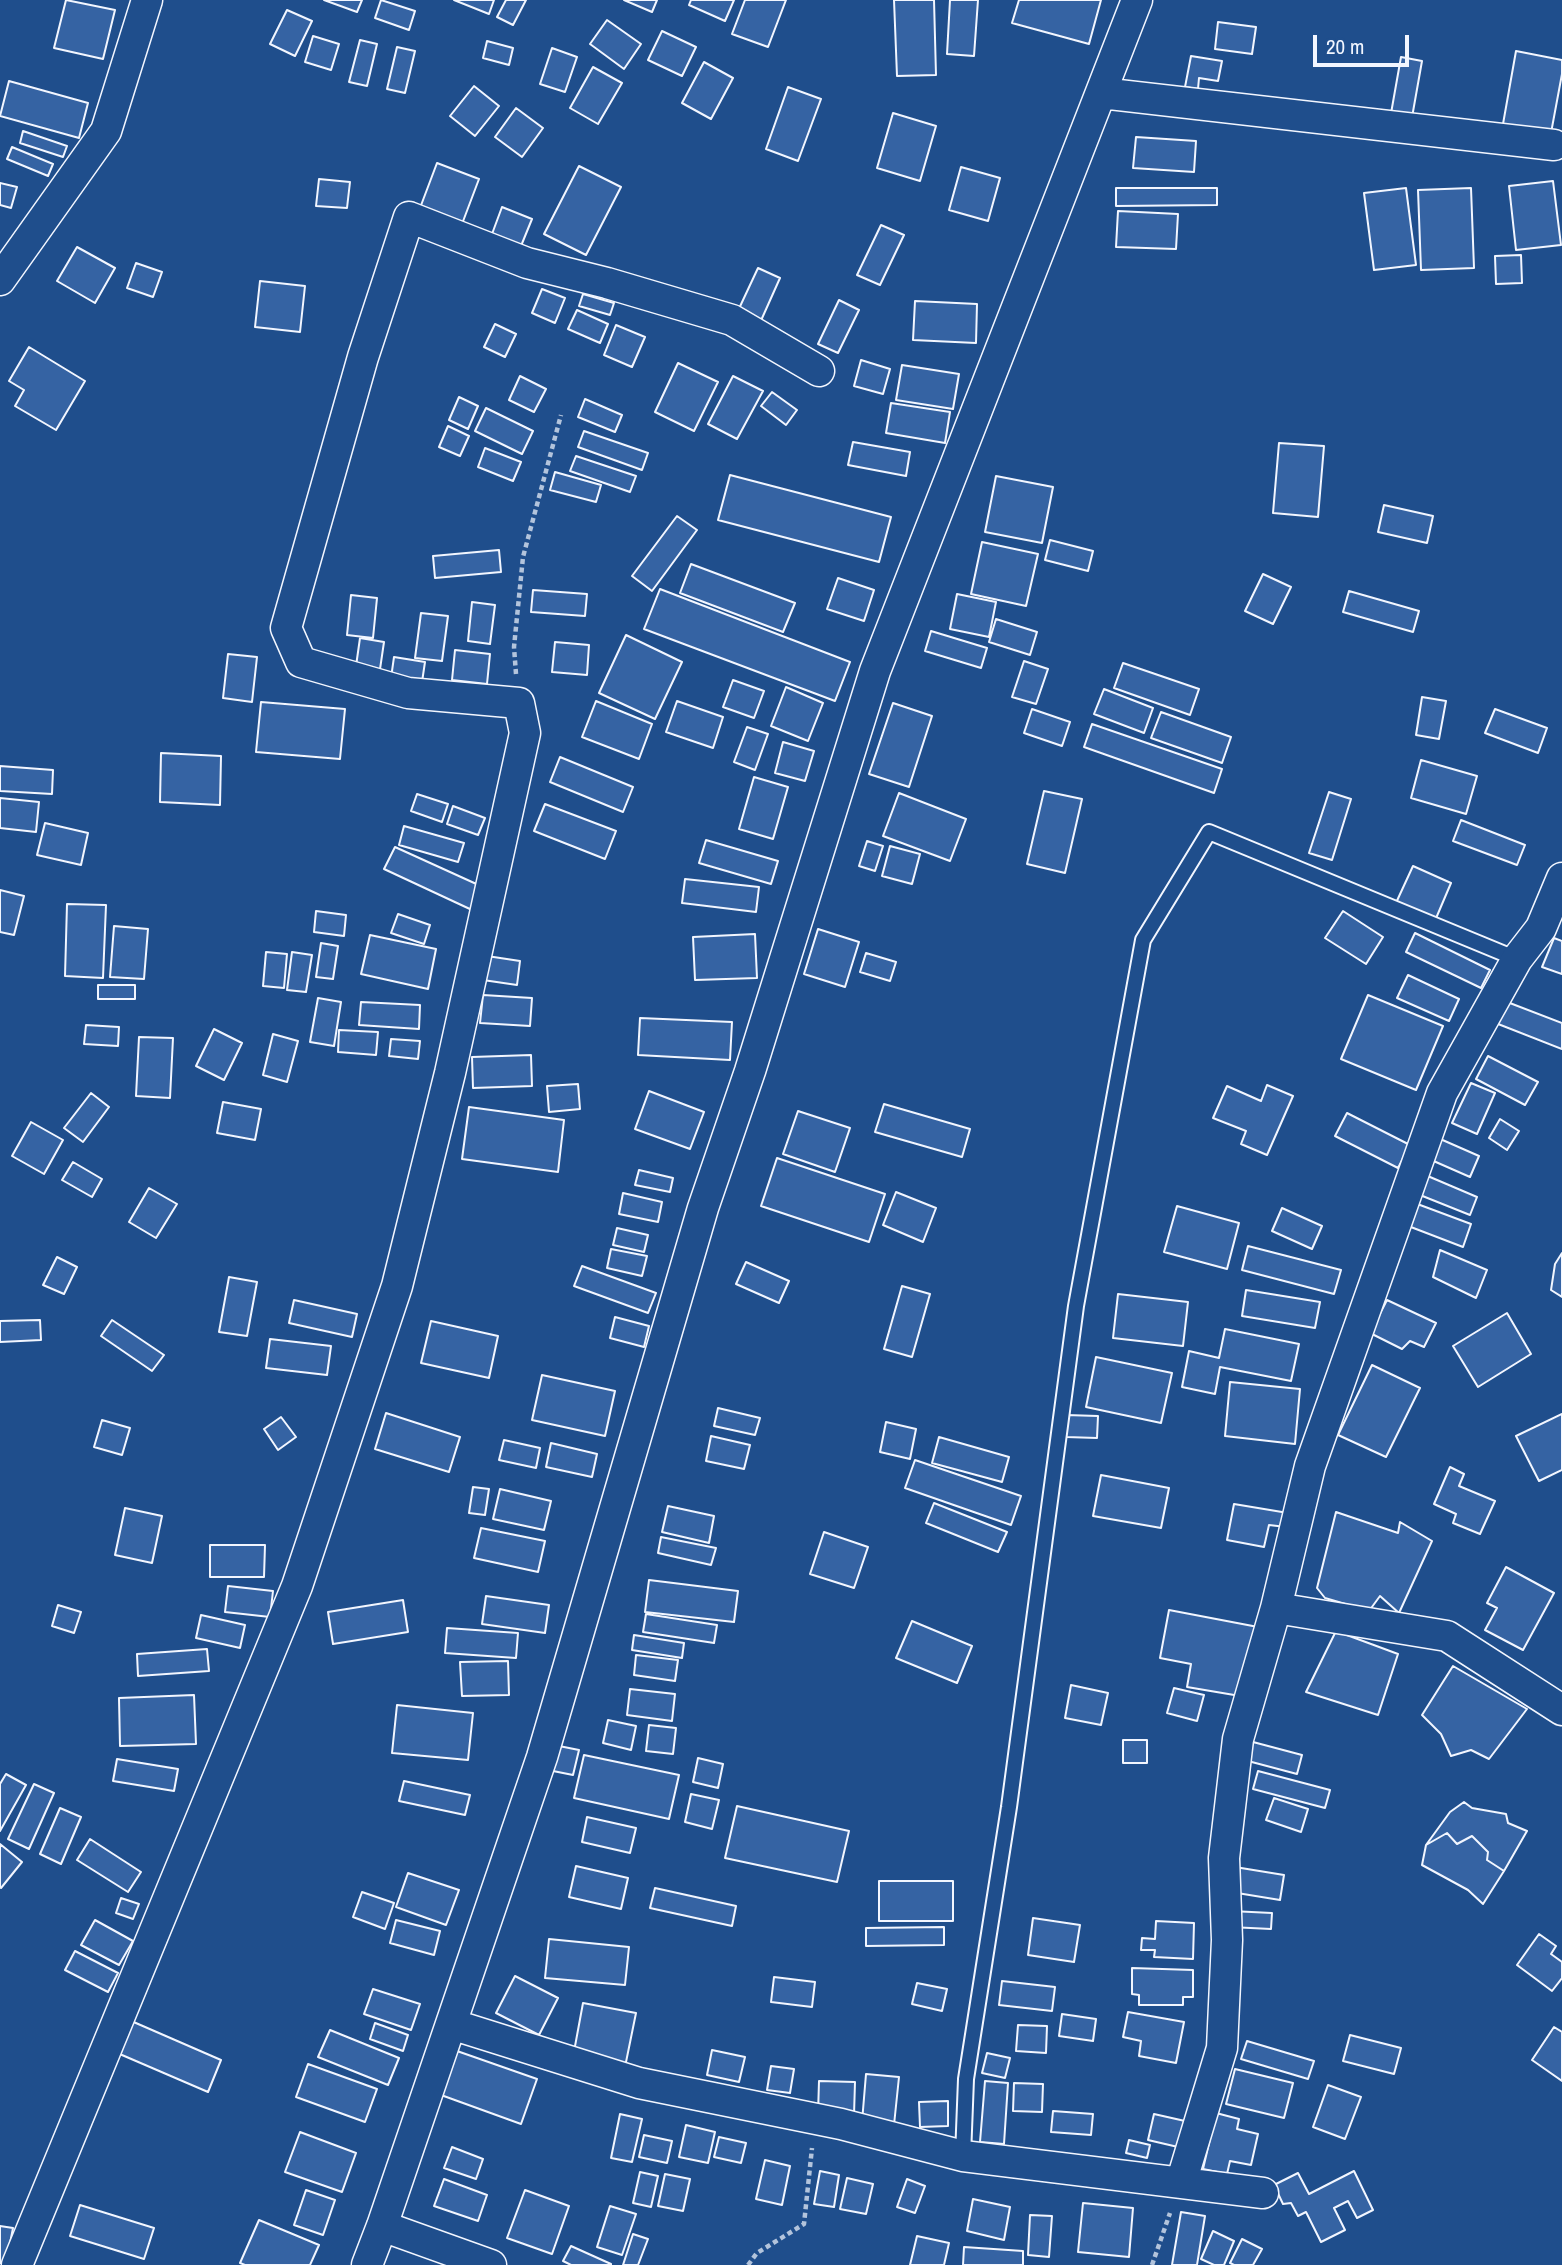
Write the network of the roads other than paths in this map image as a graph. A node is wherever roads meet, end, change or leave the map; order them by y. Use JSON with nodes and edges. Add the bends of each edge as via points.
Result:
{"nodes":[{"id":1,"x":147,"y":0,"type":"edge"},
{"id":2,"x":1137,"y":0,"type":"edge"},
{"id":3,"x":1101,"y":93,"type":"junction"},
{"id":4,"x":1554,"y":145,"type":"dead end"},
{"id":5,"x":0,"y":280,"type":"edge"},
{"id":6,"x":819,"y":371,"type":"dead end"},
{"id":7,"x":1562,"y":878,"type":"edge"},
{"id":8,"x":1517,"y":959,"type":"junction"},
{"id":9,"x":1276,"y":1608,"type":"junction"},
{"id":10,"x":1562,"y":1710,"type":"edge"},
{"id":11,"x":451,"y":2024,"type":"junction"},
{"id":12,"x":963,"y":2156,"type":"junction"},
{"id":13,"x":1181,"y":2183,"type":"junction"},
{"id":14,"x":1264,"y":2193,"type":"dead end"},
{"id":15,"x":382,"y":2226,"type":"junction"},
{"id":16,"x":17,"y":2265,"type":"edge"},
{"id":17,"x":367,"y":2265,"type":"edge"},
{"id":18,"x":491,"y":2265,"type":"edge"}],
"edges":[{"from":1,"to":5,"type":"street","via":[[106,131]]},
{"from":2,"to":3,"type":"street"},
{"from":3,"to":4,"type":"street"},
{"from":3,"to":11,"type":"street","via":[[875,671],[703,1208],[542,1757]]},
{"from":6,"to":16,"type":"street","via":[[732,320],[527,264],[408,217],[286,628],[301,662],[408,693],[519,703],[525,733],[450,1073],[397,1286],[297,1586]]},
{"from":7,"to":8,"type":"street","via":[[1541,928]]},
{"from":8,"to":9,"type":"street","via":[[1442,1093],[1310,1466]]},
{"from":8,"to":12,"type":"lane","via":[[1209,832],[1143,940],[1076,1306],[1009,1807],[966,2079]]},
{"from":9,"to":10,"type":"street","via":[[1447,1636]]},
{"from":9,"to":13,"type":"street","via":[[1238,1739],[1224,1858],[1227,1940],[1222,2048]]},
{"from":11,"to":12,"type":"street","via":[[639,2083],[814,2118]]},
{"from":11,"to":15,"type":"street"},
{"from":12,"to":13,"type":"street"},
{"from":13,"to":14,"type":"street"},
{"from":15,"to":17,"type":"street"},
{"from":15,"to":18,"type":"street"}]}
